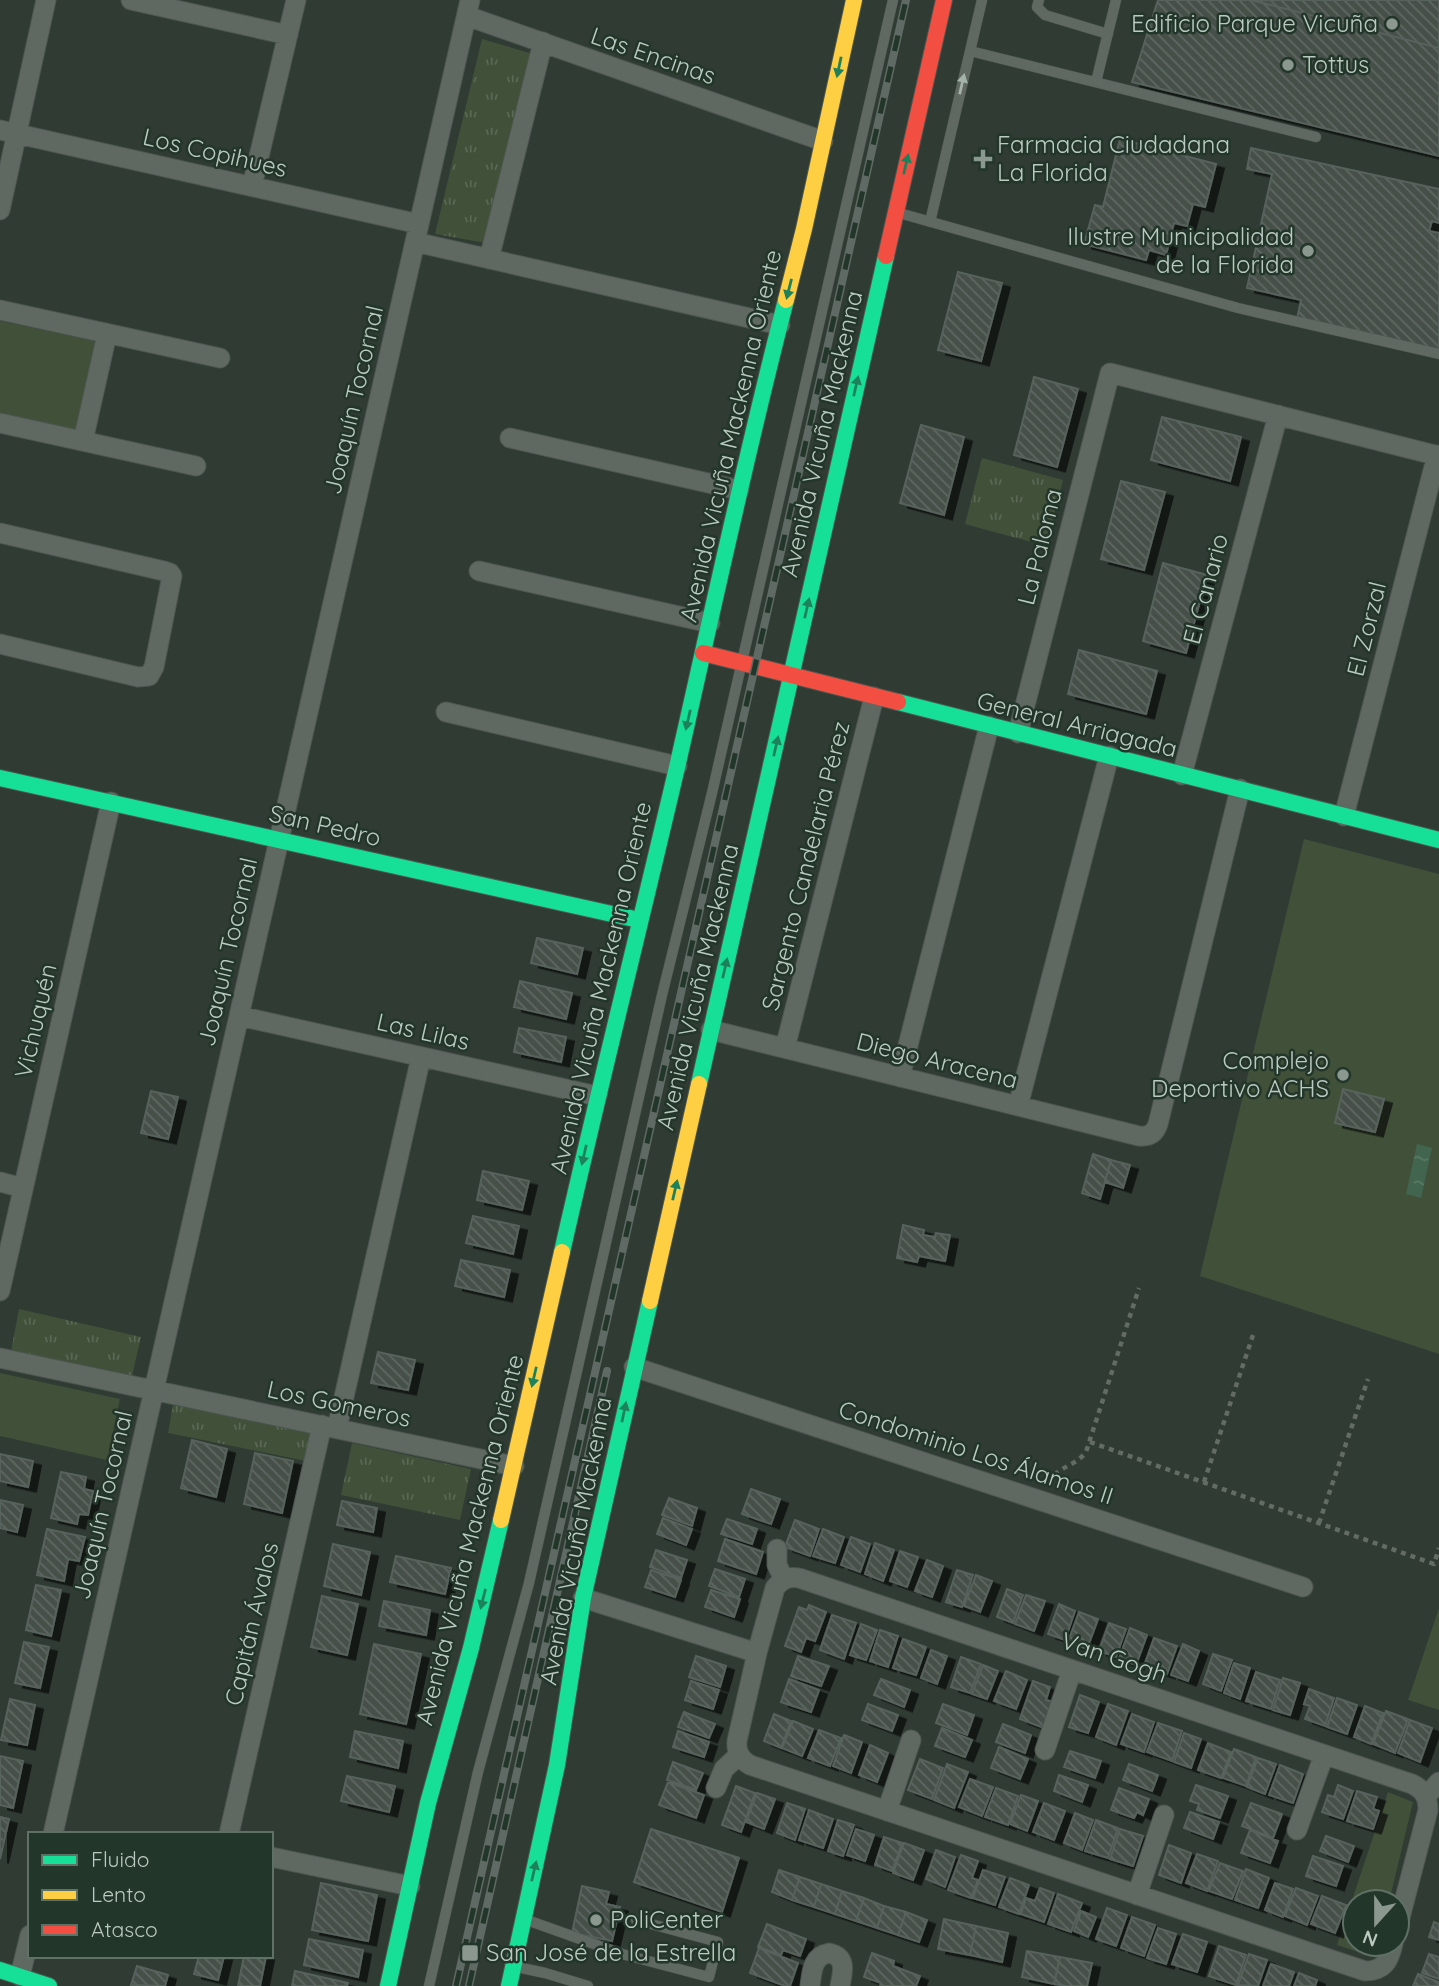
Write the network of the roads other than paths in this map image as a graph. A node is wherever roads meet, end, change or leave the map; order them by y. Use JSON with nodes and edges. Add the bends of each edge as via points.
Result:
{"nodes":[{"id":1,"x":46,"y":0,"type":"edge"},
{"id":2,"x":131,"y":0,"type":"edge"},
{"id":3,"x":296,"y":0,"type":"edge"},
{"id":4,"x":854,"y":0,"type":"edge"},
{"id":5,"x":893,"y":0,"type":"edge"},
{"id":6,"x":944,"y":0,"type":"edge"},
{"id":7,"x":982,"y":0,"type":"edge"},
{"id":8,"x":1039,"y":0,"type":"edge"},
{"id":9,"x":1116,"y":0,"type":"edge"},
{"id":10,"x":469,"y":8,"type":"edge"},
{"id":11,"x":1108,"y":34,"type":"junction"},
{"id":12,"x":288,"y":35,"type":"junction"},
{"id":13,"x":542,"y":43,"type":"junction"},
{"id":14,"x":970,"y":51,"type":"junction"},
{"id":15,"x":1096,"y":82,"type":"junction"},
{"id":16,"x":8,"y":132,"type":"edge"},
{"id":17,"x":1316,"y":137,"type":"dead end"},
{"id":18,"x":823,"y":141,"type":"junction"},
{"id":19,"x":251,"y":186,"type":"junction"},
{"id":20,"x":0,"y":210,"type":"edge"},
{"id":21,"x":895,"y":212,"type":"junction"},
{"id":22,"x":930,"y":222,"type":"junction"},
{"id":23,"x":417,"y":233,"type":"junction"},
{"id":24,"x":489,"y":259,"type":"junction"},
{"id":25,"x":0,"y":310,"type":"edge"},
{"id":26,"x":780,"y":325,"type":"junction"},
{"id":27,"x":107,"y":334,"type":"junction"},
{"id":28,"x":1439,"y":354,"type":"edge"},
{"id":29,"x":220,"y":358,"type":"dead end"},
{"id":30,"x":1278,"y":415,"type":"junction"},
{"id":31,"x":0,"y":423,"type":"edge"},
{"id":32,"x":510,"y":438,"type":"dead end"},
{"id":33,"x":83,"y":441,"type":"junction"},
{"id":34,"x":1438,"y":455,"type":"edge"},
{"id":35,"x":196,"y":466,"type":"dead end"},
{"id":36,"x":739,"y":489,"type":"junction"},
{"id":37,"x":0,"y":533,"type":"edge"},
{"id":38,"x":478,"y":571,"type":"dead end"},
{"id":39,"x":710,"y":623,"type":"junction"},
{"id":40,"x":0,"y":644,"type":"edge"},
{"id":41,"x":703,"y":653,"type":"junction"},
{"id":42,"x":741,"y":663,"type":"junction"},
{"id":43,"x":792,"y":675,"type":"junction"},
{"id":44,"x":874,"y":697,"type":"junction"},
{"id":45,"x":446,"y":712,"type":"dead end"},
{"id":46,"x":989,"y":726,"type":"junction"},
{"id":47,"x":1018,"y":733,"type":"junction"},
{"id":48,"x":1109,"y":756,"type":"junction"},
{"id":49,"x":677,"y":766,"type":"junction"},
{"id":50,"x":1182,"y":775,"type":"junction"},
{"id":51,"x":0,"y":778,"type":"edge"},
{"id":52,"x":1240,"y":789,"type":"junction"},
{"id":53,"x":111,"y":802,"type":"junction"},
{"id":54,"x":1344,"y":816,"type":"junction"},
{"id":55,"x":279,"y":840,"type":"junction"},
{"id":56,"x":1439,"y":840,"type":"edge"},
{"id":57,"x":639,"y":920,"type":"junction"},
{"id":58,"x":239,"y":1016,"type":"junction"},
{"id":59,"x":711,"y":1030,"type":"junction"},
{"id":60,"x":785,"y":1048,"type":"junction"},
{"id":61,"x":421,"y":1057,"type":"junction"},
{"id":62,"x":900,"y":1077,"type":"junction"},
{"id":63,"x":597,"y":1096,"type":"junction"},
{"id":64,"x":1018,"y":1106,"type":"junction"},
{"id":65,"x":0,"y":1182,"type":"edge"},
{"id":66,"x":23,"y":1188,"type":"junction"},
{"id":67,"x":0,"y":1291,"type":"edge"},
{"id":68,"x":0,"y":1358,"type":"edge"},
{"id":69,"x":634,"y":1367,"type":"junction"},
{"id":70,"x":154,"y":1390,"type":"junction"},
{"id":71,"x":329,"y":1427,"type":"junction"},
{"id":72,"x":514,"y":1466,"type":"junction"},
{"id":73,"x":777,"y":1549,"type":"dead end"},
{"id":74,"x":784,"y":1579,"type":"junction"},
{"id":75,"x":1303,"y":1587,"type":"dead end"},
{"id":76,"x":583,"y":1598,"type":"junction"},
{"id":77,"x":757,"y":1653,"type":"junction"},
{"id":78,"x":1072,"y":1670,"type":"junction"},
{"id":79,"x":911,"y":1740,"type":"dead end"},
{"id":80,"x":1045,"y":1750,"type":"dead end"},
{"id":81,"x":739,"y":1755,"type":"junction"},
{"id":82,"x":1324,"y":1755,"type":"junction"},
{"id":83,"x":716,"y":1788,"type":"dead end"},
{"id":84,"x":1432,"y":1788,"type":"edge"},
{"id":85,"x":887,"y":1811,"type":"junction"},
{"id":86,"x":1164,"y":1815,"type":"dead end"},
{"id":87,"x":1297,"y":1830,"type":"dead end"},
{"id":88,"x":53,"y":1832,"type":"edge"},
{"id":89,"x":229,"y":1832,"type":"edge"},
{"id":90,"x":273,"y":1857,"type":"edge"},
{"id":91,"x":410,"y":1886,"type":"junction"},
{"id":92,"x":1408,"y":1888,"type":"edge"},
{"id":93,"x":1137,"y":1895,"type":"junction"},
{"id":94,"x":523,"y":1919,"type":"junction"},
{"id":95,"x":636,"y":1920,"type":"dead end"},
{"id":96,"x":28,"y":1944,"type":"edge"},
{"id":97,"x":1389,"y":1958,"type":"edge"},
{"id":98,"x":514,"y":1966,"type":"junction"},
{"id":99,"x":0,"y":1970,"type":"edge"},
{"id":100,"x":20,"y":1976,"type":"junction"},
{"id":101,"x":1379,"y":1978,"type":"edge"},
{"id":102,"x":49,"y":1986,"type":"edge"},
{"id":103,"x":388,"y":1986,"type":"edge"},
{"id":104,"x":429,"y":1986,"type":"edge"},
{"id":105,"x":509,"y":1986,"type":"edge"},
{"id":106,"x":587,"y":1986,"type":"edge"},
{"id":107,"x":810,"y":1986,"type":"edge"},
{"id":108,"x":840,"y":1986,"type":"edge"}],
"edges":[{"from":1,"to":16,"type":"street"},
{"from":2,"to":12,"type":"street"},
{"from":3,"to":12,"type":"street"},
{"from":4,"to":18,"type":"main road","name":"Avenida Vicuña Mackenna Oriente","one_way":true},
{"from":5,"to":42,"type":"lane"},
{"from":21,"to":6,"type":"main road","name":"Avenida Vicuña Mackenna","one_way":true},
{"from":7,"to":14,"type":"lane"},
{"from":8,"to":11,"type":"lane","via":[[1037,7],[1045,15]]},
{"from":9,"to":11,"type":"lane"},
{"from":10,"to":13,"type":"street","name":"Las Encinas"},
{"from":10,"to":23,"type":"street","name":"Joaquín Tocornal"},
{"from":11,"to":15,"type":"lane"},
{"from":12,"to":19,"type":"street"},
{"from":13,"to":18,"type":"street","name":"Las Encinas"},
{"from":13,"to":24,"type":"street"},
{"from":14,"to":15,"type":"lane"},
{"from":22,"to":14,"type":"lane","one_way":true},
{"from":15,"to":17,"type":"lane"},
{"from":16,"to":19,"type":"street","name":"Los Copihues"},
{"from":16,"to":20,"type":"street"},
{"from":18,"to":26,"type":"main road","name":"Avenida Vicuña Mackenna Oriente","one_way":true},
{"from":19,"to":23,"type":"street","name":"Los Copihues"},
{"from":21,"to":22,"type":"lane"},
{"from":43,"to":21,"type":"main road","name":"Avenida Vicuña Mackenna","one_way":true},
{"from":22,"to":28,"type":"lane","via":[[1238,308]]},
{"from":23,"to":24,"type":"street","name":"Los Copihues"},
{"from":23,"to":55,"type":"street","name":"Joaquín Tocornal"},
{"from":24,"to":26,"type":"street","name":"Los Copihues"},
{"from":25,"to":27,"type":"street"},
{"from":26,"to":36,"type":"main road","name":"Avenida Vicuña Mackenna Oriente"},
{"from":27,"to":29,"type":"street"},
{"from":27,"to":33,"type":"street"},
{"from":30,"to":34,"type":"street"},
{"from":30,"to":47,"type":"street","name":"La Paloma","via":[[1110,373]]},
{"from":30,"to":50,"type":"street","name":"El Canario"},
{"from":31,"to":33,"type":"street"},
{"from":32,"to":36,"type":"street"},
{"from":33,"to":35,"type":"street"},
{"from":34,"to":54,"type":"street","name":"El Zorzal"},
{"from":36,"to":39,"type":"main road","name":"Avenida Vicuña Mackenna Oriente"},
{"from":37,"to":40,"type":"street","via":[[170,573],[172,579],[149,676]]},
{"from":38,"to":39,"type":"street"},
{"from":39,"to":41,"type":"main road","name":"Avenida Vicuña Mackenna Oriente"},
{"from":41,"to":42,"type":"main road","name":"General Arriagada"},
{"from":41,"to":49,"type":"main road","name":"Avenida Vicuña Mackenna Oriente","one_way":true},
{"from":42,"to":43,"type":"main road","name":"General Arriagada"},
{"from":42,"to":104,"type":"lane","via":[[529,1583],[478,1772]]},
{"from":43,"to":44,"type":"main road","name":"General Arriagada"},
{"from":59,"to":43,"type":"main road","name":"Avenida Vicuña Mackenna","one_way":true},
{"from":44,"to":46,"type":"main road","name":"General Arriagada"},
{"from":44,"to":60,"type":"street","name":"Sargento Candelaria Pérez"},
{"from":45,"to":49,"type":"street"},
{"from":46,"to":47,"type":"main road","name":"General Arriagada"},
{"from":46,"to":62,"type":"street"},
{"from":47,"to":48,"type":"main road","name":"General Arriagada"},
{"from":48,"to":50,"type":"main road","name":"General Arriagada"},
{"from":48,"to":64,"type":"street"},
{"from":49,"to":57,"type":"main road","name":"Avenida Vicuña Mackenna Oriente"},
{"from":50,"to":52,"type":"main road","name":"General Arriagada"},
{"from":51,"to":53,"type":"main road","name":"San Pedro"},
{"from":52,"to":54,"type":"main road","name":"General Arriagada"},
{"from":52,"to":64,"type":"street","name":"Diego Aracena","via":[[1156,1130],[1139,1136]]},
{"from":53,"to":55,"type":"main road","name":"San Pedro"},
{"from":53,"to":66,"type":"street","name":"Vichuquén"},
{"from":54,"to":56,"type":"main road","name":"General Arriagada"},
{"from":55,"to":57,"type":"main road","name":"San Pedro"},
{"from":55,"to":58,"type":"street","name":"Joaquín Tocornal"},
{"from":57,"to":63,"type":"main road","name":"Avenida Vicuña Mackenna Oriente"},
{"from":58,"to":61,"type":"street","name":"Las Lilas"},
{"from":58,"to":70,"type":"street","name":"Joaquín Tocornal"},
{"from":59,"to":60,"type":"street","name":"Diego Aracena"},
{"from":69,"to":59,"type":"main road","name":"Avenida Vicuña Mackenna","one_way":true},
{"from":60,"to":62,"type":"street","name":"Diego Aracena"},
{"from":61,"to":63,"type":"street","name":"Las Lilas"},
{"from":61,"to":71,"type":"street","name":"Capitán Ávalos"},
{"from":62,"to":64,"type":"street","name":"Diego Aracena"},
{"from":63,"to":72,"type":"main road","name":"Avenida Vicuña Mackenna Oriente","one_way":true},
{"from":65,"to":66,"type":"street"},
{"from":66,"to":67,"type":"street","name":"Vichuquén"},
{"from":68,"to":70,"type":"street","name":"Los Gomeros"},
{"from":69,"to":75,"type":"street","name":"Condominio Los Álamos II"},
{"from":76,"to":69,"type":"main road","name":"Avenida Vicuña Mackenna","one_way":true},
{"from":70,"to":71,"type":"street","name":"Los Gomeros"},
{"from":70,"to":88,"type":"street","name":"Joaquín Tocornal"},
{"from":71,"to":72,"type":"street","name":"Los Gomeros"},
{"from":71,"to":89,"type":"street","name":"Capitán Ávalos"},
{"from":72,"to":91,"type":"main road","name":"Avenida Vicuña Mackenna Oriente","one_way":true},
{"from":73,"to":74,"type":"street","via":[[777,1565]]},
{"from":74,"to":77,"type":"street","via":[[775,1588]]},
{"from":74,"to":78,"type":"street","name":"Van Gogh","via":[[799,1578]]},
{"from":76,"to":77,"type":"street"},
{"from":94,"to":76,"type":"main road","name":"Avenida Vicuña Mackenna","one_way":true,"via":[[557,1765]]},
{"from":77,"to":81,"type":"street","via":[[737,1741]]},
{"from":78,"to":80,"type":"street"},
{"from":78,"to":82,"type":"street","name":"Van Gogh"},
{"from":79,"to":85,"type":"street"},
{"from":81,"to":83,"type":"street","via":[[724,1769]]},
{"from":81,"to":85,"type":"street","via":[[750,1765]]},
{"from":82,"to":84,"type":"street","name":"Van Gogh"},
{"from":82,"to":87,"type":"street"},
{"from":84,"to":92,"type":"street","name":"Van Gogh"},
{"from":85,"to":93,"type":"street"},
{"from":86,"to":93,"type":"street"},
{"from":90,"to":91,"type":"street"},
{"from":91,"to":103,"type":"main road","name":"Avenida Vicuña Mackenna Oriente"},
{"from":93,"to":101,"type":"street"},
{"from":94,"to":95,"type":"lane","via":[[622,1954],[709,1977],[718,1942]]},
{"from":94,"to":98,"type":"main road","name":"Avenida Vicuña Mackenna"},
{"from":96,"to":100,"type":"street"},
{"from":97,"to":101,"type":"street"},
{"from":98,"to":105,"type":"main road","name":"Avenida Vicuña Mackenna"},
{"from":98,"to":106,"type":"lane"},
{"from":99,"to":100,"type":"main road"},
{"from":100,"to":102,"type":"main road"},
{"from":107,"to":108,"type":"street","via":[[815,1961],[829,1953],[843,1964]]}]}
